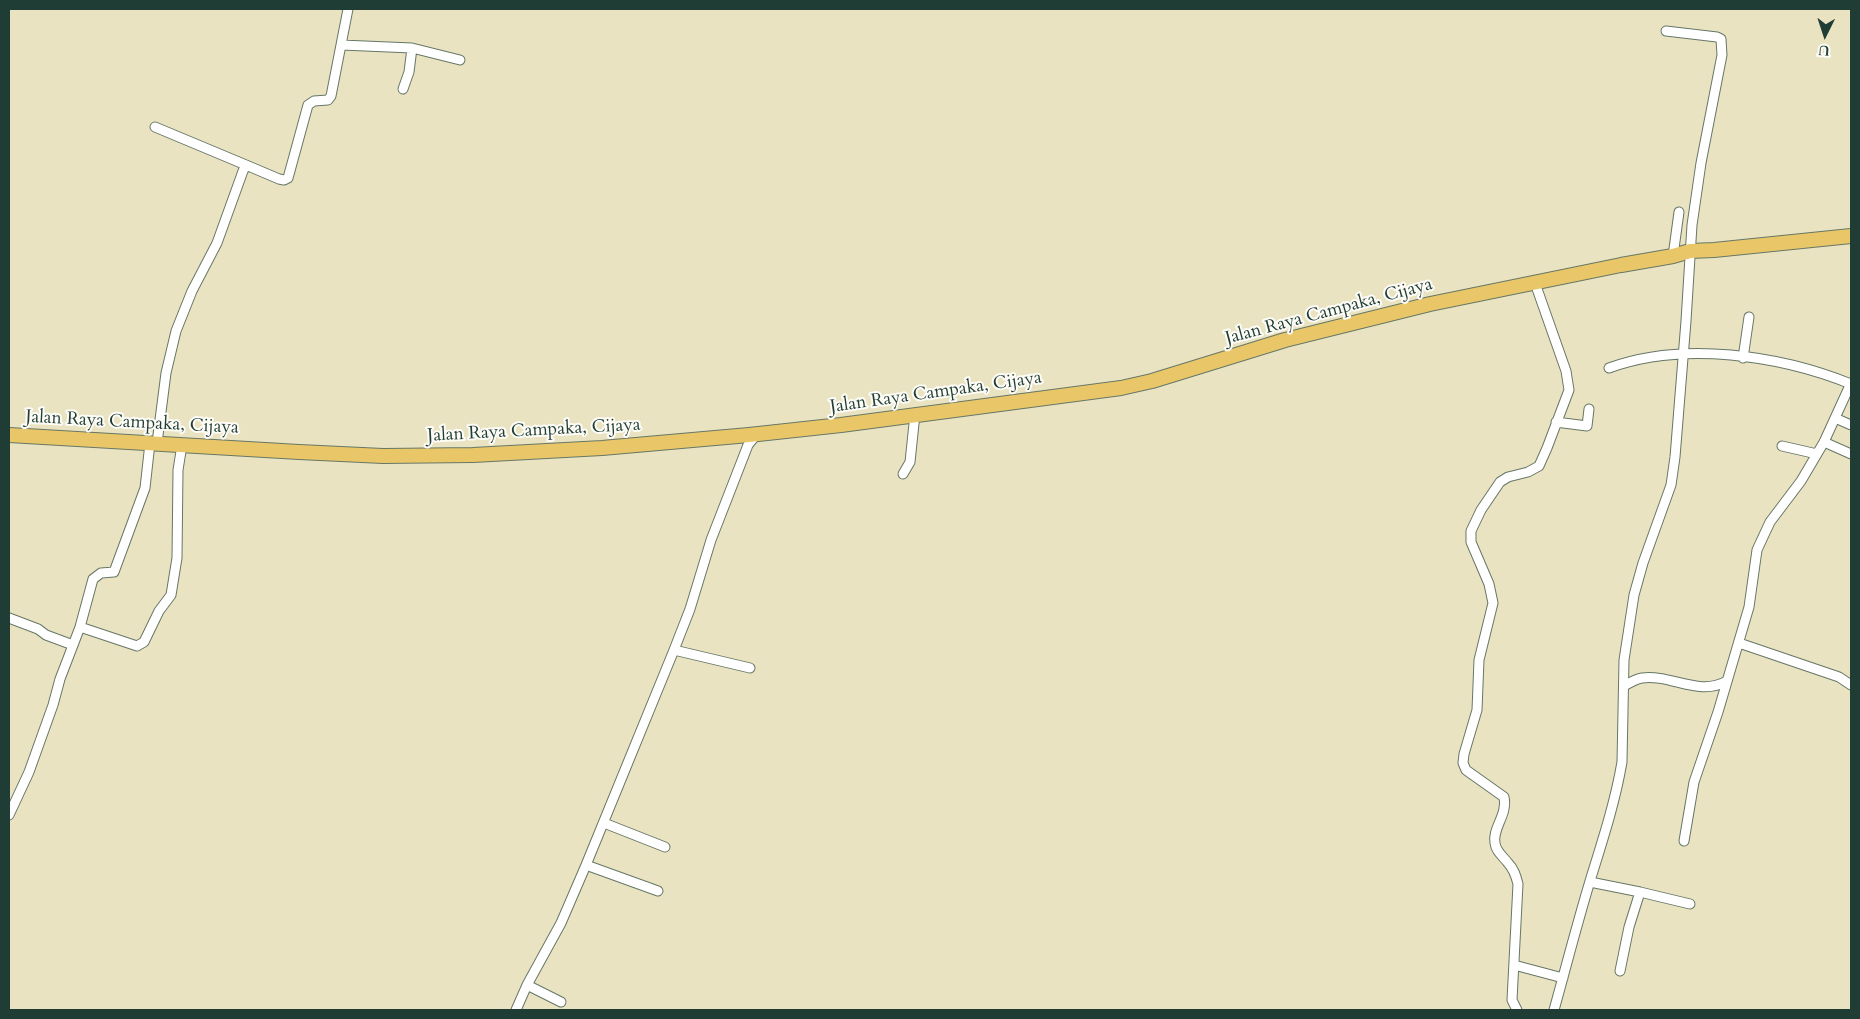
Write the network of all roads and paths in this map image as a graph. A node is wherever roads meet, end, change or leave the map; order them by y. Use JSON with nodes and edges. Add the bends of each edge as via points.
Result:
{"nodes":[{"id":1,"x":348,"y":9,"type":"edge"},
{"id":2,"x":1666,"y":30,"type":"dead end"},
{"id":3,"x":341,"y":45,"type":"junction"},
{"id":4,"x":412,"y":48,"type":"junction"},
{"id":5,"x":460,"y":60,"type":"dead end"},
{"id":6,"x":403,"y":89,"type":"dead end"},
{"id":7,"x":156,"y":127,"type":"dead end"},
{"id":8,"x":246,"y":166,"type":"junction"},
{"id":9,"x":1679,"y":212,"type":"dead end"},
{"id":10,"x":1851,"y":236,"type":"edge"},
{"id":11,"x":1690,"y":251,"type":"junction"},
{"id":12,"x":1673,"y":256,"type":"junction"},
{"id":13,"x":1535,"y":284,"type":"junction"},
{"id":14,"x":1749,"y":317,"type":"dead end"},
{"id":15,"x":1683,"y":354,"type":"junction"},
{"id":16,"x":1744,"y":358,"type":"junction"},
{"id":17,"x":1609,"y":368,"type":"dead end"},
{"id":18,"x":1851,"y":384,"type":"edge"},
{"id":19,"x":1589,"y":409,"type":"dead end"},
{"id":20,"x":914,"y":414,"type":"junction"},
{"id":21,"x":1835,"y":418,"type":"junction"},
{"id":22,"x":1556,"y":422,"type":"junction"},
{"id":23,"x":1851,"y":425,"type":"edge"},
{"id":24,"x":757,"y":434,"type":"junction"},
{"id":25,"x":9,"y":435,"type":"edge"},
{"id":26,"x":1824,"y":442,"type":"junction"},
{"id":27,"x":154,"y":443,"type":"junction"},
{"id":28,"x":182,"y":445,"type":"junction"},
{"id":29,"x":1782,"y":446,"type":"dead end"},
{"id":30,"x":1817,"y":454,"type":"junction"},
{"id":31,"x":1851,"y":454,"type":"edge"},
{"id":32,"x":903,"y":474,"type":"dead end"},
{"id":33,"x":9,"y":618,"type":"edge"},
{"id":34,"x":80,"y":627,"type":"junction"},
{"id":35,"x":1739,"y":643,"type":"junction"},
{"id":36,"x":73,"y":645,"type":"junction"},
{"id":37,"x":674,"y":650,"type":"junction"},
{"id":38,"x":750,"y":668,"type":"dead end"},
{"id":39,"x":1727,"y":681,"type":"junction"},
{"id":40,"x":1851,"y":685,"type":"edge"},
{"id":41,"x":1624,"y":686,"type":"junction"},
{"id":42,"x":9,"y":814,"type":"edge"},
{"id":43,"x":604,"y":823,"type":"junction"},
{"id":44,"x":1684,"y":841,"type":"dead end"},
{"id":45,"x":665,"y":847,"type":"dead end"},
{"id":46,"x":586,"y":865,"type":"junction"},
{"id":47,"x":1590,"y":882,"type":"junction"},
{"id":48,"x":658,"y":891,"type":"dead end"},
{"id":49,"x":1640,"y":892,"type":"junction"},
{"id":50,"x":1690,"y":904,"type":"dead end"},
{"id":51,"x":1514,"y":965,"type":"junction"},
{"id":52,"x":1620,"y":971,"type":"dead end"},
{"id":53,"x":1563,"y":978,"type":"junction"},
{"id":54,"x":527,"y":985,"type":"junction"},
{"id":55,"x":562,"y":1002,"type":"dead end"},
{"id":56,"x":516,"y":1010,"type":"edge"},
{"id":57,"x":1517,"y":1010,"type":"edge"},
{"id":58,"x":1554,"y":1010,"type":"edge"}],
"edges":[{"from":1,"to":3,"type":"street"},
{"from":2,"to":11,"type":"street","via":[[1721,39],[1722,55],[1701,164]]},
{"from":3,"to":4,"type":"street"},
{"from":3,"to":8,"type":"street","via":[[331,96],[328,100],[308,105],[288,178],[279,179]]},
{"from":4,"to":5,"type":"street"},
{"from":4,"to":6,"type":"street"},
{"from":7,"to":8,"type":"street"},
{"from":8,"to":27,"type":"street","via":[[217,243],[176,331]]},
{"from":9,"to":12,"type":"street"},
{"from":10,"to":11,"type":"main road","name":"Jalan Raya Campaka, Cijaya"},
{"from":11,"to":12,"type":"main road","name":"Jalan Raya Campaka, Cijaya"},
{"from":11,"to":15,"type":"street"},
{"from":12,"to":13,"type":"main road","name":"Jalan Raya Campaka, Cijaya"},
{"from":13,"to":20,"type":"main road","name":"Jalan Raya Campaka, Cijaya","via":[[1430,304],[1335,327],[1142,384]]},
{"from":13,"to":22,"type":"street","via":[[1569,380],[1569,390]]},
{"from":14,"to":16,"type":"street"},
{"from":15,"to":16,"type":"street"},
{"from":15,"to":17,"type":"street","via":[[1631,360]]},
{"from":15,"to":41,"type":"street","via":[[1671,485],[1634,595],[1624,660]]},
{"from":16,"to":18,"type":"street","via":[[1786,364]]},
{"from":18,"to":21,"type":"street"},
{"from":19,"to":22,"type":"street","via":[[1587,426]]},
{"from":20,"to":24,"type":"main road","name":"Jalan Raya Campaka, Cijaya"},
{"from":20,"to":32,"type":"street","via":[[910,462]]},
{"from":21,"to":23,"type":"street"},
{"from":21,"to":26,"type":"street"},
{"from":22,"to":51,"type":"street","via":[[1538,466],[1500,482],[1471,531],[1471,542],[1489,584],[1493,603],[1479,660],[1477,710],[1463,763],[1466,770],[1504,797],[1502,818],[1494,841],[1497,851],[1516,874],[1518,884]]},
{"from":24,"to":28,"type":"main road","name":"Jalan Raya Campaka, Cijaya","via":[[593,449],[449,456],[382,456]]},
{"from":24,"to":37,"type":"street","via":[[748,445]]},
{"from":25,"to":27,"type":"main road","name":"Jalan Raya Campaka, Cijaya"},
{"from":26,"to":30,"type":"street"},
{"from":26,"to":31,"type":"street"},
{"from":27,"to":28,"type":"main road","name":"Jalan Raya Campaka, Cijaya"},
{"from":27,"to":34,"type":"street","via":[[145,488],[128,538],[114,572],[101,573],[93,579]]},
{"from":28,"to":34,"type":"street","via":[[178,470],[177,558],[172,586],[144,642],[138,646]]},
{"from":29,"to":30,"type":"street"},
{"from":30,"to":35,"type":"street","via":[[1801,482],[1770,522],[1757,550],[1749,607]]},
{"from":33,"to":36,"type":"street"},
{"from":34,"to":36,"type":"street"},
{"from":35,"to":39,"type":"street"},
{"from":35,"to":40,"type":"street","via":[[1840,677]]},
{"from":36,"to":42,"type":"street","via":[[29,772]]},
{"from":37,"to":38,"type":"street"},
{"from":37,"to":43,"type":"street"},
{"from":39,"to":41,"type":"street","via":[[1702,687],[1640,678]]},
{"from":39,"to":44,"type":"street","via":[[1694,782]]},
{"from":41,"to":47,"type":"street","via":[[1620,778]]},
{"from":43,"to":45,"type":"street"},
{"from":43,"to":46,"type":"street"},
{"from":46,"to":48,"type":"street"},
{"from":46,"to":54,"type":"street","via":[[561,923]]},
{"from":47,"to":49,"type":"street"},
{"from":47,"to":53,"type":"street"},
{"from":49,"to":50,"type":"street"},
{"from":49,"to":52,"type":"street"},
{"from":51,"to":53,"type":"street"},
{"from":51,"to":57,"type":"street","via":[[1512,1000]]},
{"from":53,"to":58,"type":"street"},
{"from":54,"to":55,"type":"street"},
{"from":54,"to":56,"type":"street"}]}
